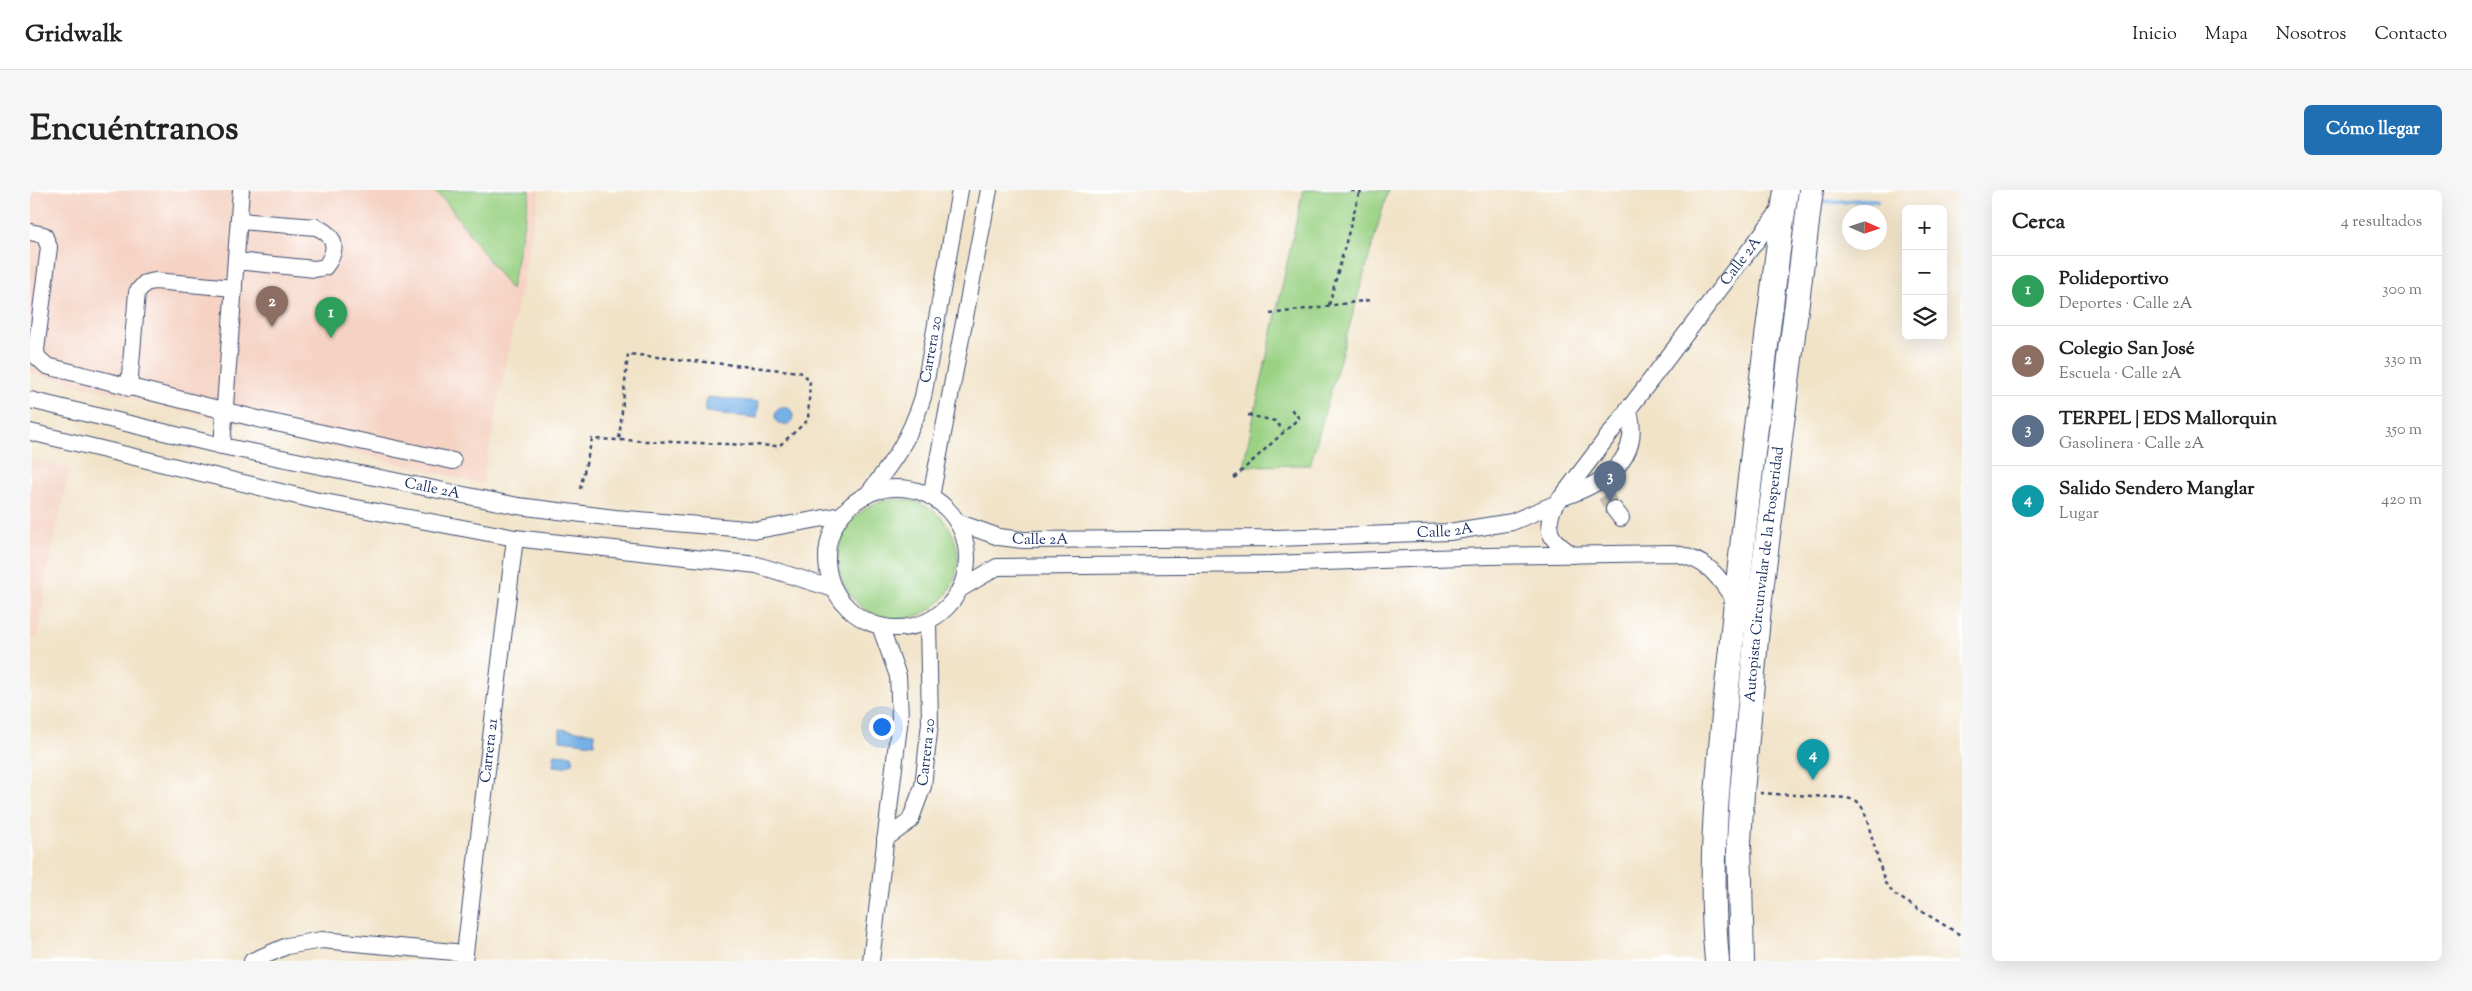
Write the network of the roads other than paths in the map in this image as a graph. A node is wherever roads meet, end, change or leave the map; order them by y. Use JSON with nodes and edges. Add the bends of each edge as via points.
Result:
{"nodes":[{"id":1,"x":241,"y":190,"type":"edge"},
{"id":2,"x":960,"y":190,"type":"edge"},
{"id":3,"x":989,"y":190,"type":"edge"},
{"id":4,"x":1811,"y":190,"type":"edge"},
{"id":5,"x":1786,"y":197,"type":"edge"},
{"id":6,"x":239,"y":221,"type":"junction"},
{"id":7,"x":30,"y":232,"type":"edge"},
{"id":8,"x":236,"y":261,"type":"junction"},
{"id":9,"x":234,"y":288,"type":"junction"},
{"id":10,"x":33,"y":339,"type":"edge"},
{"id":11,"x":129,"y":388,"type":"junction"},
{"id":12,"x":30,"y":390,"type":"edge"},
{"id":13,"x":30,"y":400,"type":"edge"},
{"id":14,"x":1628,"y":408,"type":"junction"},
{"id":15,"x":224,"y":410,"type":"junction"},
{"id":16,"x":94,"y":415,"type":"junction"},
{"id":17,"x":30,"y":432,"type":"edge"},
{"id":18,"x":222,"y":446,"type":"junction"},
{"id":19,"x":453,"y":461,"type":"dead end"},
{"id":20,"x":867,"y":494,"type":"junction"},
{"id":21,"x":930,"y":497,"type":"junction"},
{"id":22,"x":1558,"y":501,"type":"junction"},
{"id":23,"x":841,"y":515,"type":"junction"},
{"id":24,"x":957,"y":522,"type":"junction"},
{"id":25,"x":515,"y":538,"type":"junction"},
{"id":26,"x":1254,"y":538,"type":"junction"},
{"id":27,"x":1276,"y":538,"type":"junction"},
{"id":28,"x":1573,"y":555,"type":"junction"},
{"id":29,"x":1252,"y":564,"type":"junction"},
{"id":30,"x":1272,"y":564,"type":"junction"},
{"id":31,"x":834,"y":589,"type":"junction"},
{"id":32,"x":960,"y":589,"type":"junction"},
{"id":33,"x":1736,"y":603,"type":"junction"},
{"id":34,"x":928,"y":621,"type":"junction"},
{"id":35,"x":880,"y":626,"type":"junction"},
{"id":36,"x":885,"y":839,"type":"junction"},
{"id":37,"x":465,"y":957,"type":"edge"},
{"id":38,"x":252,"y":961,"type":"edge"},
{"id":39,"x":871,"y":961,"type":"edge"},
{"id":40,"x":1717,"y":961,"type":"edge"},
{"id":41,"x":1742,"y":961,"type":"edge"}],
"edges":[{"from":1,"to":6,"type":"street"},
{"from":2,"to":20,"type":"street","name":"Carrera 20","via":[[923,397],[913,429]]},
{"from":3,"to":21,"type":"street","name":"Carrera 20"},
{"from":4,"to":41,"type":"highway","name":"Autopista Circunvalar de la Prosperidad","via":[[1763,572],[1742,792],[1739,842]]},
{"from":5,"to":14,"type":"street","name":"Calle 2A"},
{"from":5,"to":33,"type":"highway","name":"Autopista Circunvalar de la Prosperidad"},
{"from":6,"to":8,"type":"street"},
{"from":6,"to":8,"type":"street","via":[[316,227],[327,232],[334,243],[332,257],[325,267],[314,269]]},
{"from":7,"to":10,"type":"street","via":[[44,236],[49,247]]},
{"from":8,"to":9,"type":"street"},
{"from":9,"to":11,"type":"street","via":[[155,281],[140,287]]},
{"from":9,"to":15,"type":"street"},
{"from":10,"to":11,"type":"street","via":[[37,357],[47,366]]},
{"from":11,"to":15,"type":"street"},
{"from":12,"to":16,"type":"street","via":[[84,404]]},
{"from":13,"to":16,"type":"street","name":"Calle 2A"},
{"from":14,"to":22,"type":"street","name":"Calle 2A"},
{"from":14,"to":22,"type":"street","via":[[1633,425],[1630,442],[1623,461],[1607,477],[1610,501],[1584,490]]},
{"from":15,"to":18,"type":"street"},
{"from":15,"to":19,"type":"street"},
{"from":16,"to":18,"type":"street","name":"Calle 2A"},
{"from":17,"to":25,"type":"street","via":[[314,500]]},
{"from":18,"to":23,"type":"street","name":"Calle 2A","via":[[518,506],[615,518],[758,530]]},
{"from":20,"to":21,"type":"street","via":[[901,487]]},
{"from":20,"to":23,"type":"street"},
{"from":21,"to":24,"type":"street","via":[[943,504]]},
{"from":22,"to":27,"type":"street","name":"Calle 2A","via":[[1512,522],[1449,532]]},
{"from":22,"to":28,"type":"street","via":[[1549,516],[1550,536],[1558,546]]},
{"from":23,"to":31,"type":"street","via":[[827,551]]},
{"from":24,"to":26,"type":"street","name":"Calle 2A","via":[[999,537],[1023,540]]},
{"from":24,"to":32,"type":"street","via":[[966,544],[966,567]]},
{"from":25,"to":31,"type":"street","via":[[757,565]]},
{"from":25,"to":37,"type":"street","name":"Carrera 21"},
{"from":26,"to":27,"type":"street","name":"Calle 2A"},
{"from":26,"to":29,"type":"street"},
{"from":27,"to":30,"type":"street"},
{"from":28,"to":30,"type":"street","name":"Calle 2A"},
{"from":28,"to":33,"type":"street","name":"Calle 2A","via":[[1672,553],[1691,557],[1720,577]]},
{"from":29,"to":30,"type":"street","name":"Calle 2A"},
{"from":29,"to":32,"type":"street","name":"Calle 2A","via":[[997,567]]},
{"from":31,"to":35,"type":"street","via":[[846,606],[861,618]]},
{"from":32,"to":34,"type":"street","via":[[946,608]]},
{"from":33,"to":40,"type":"highway","name":"Autopista Circunvalar de la Prosperidad","via":[[1716,795],[1714,886]]},
{"from":34,"to":35,"type":"street","via":[[904,628]]},
{"from":34,"to":36,"type":"street","name":"Carrera 20","via":[[930,723],[922,786],[910,822]]},
{"from":35,"to":36,"type":"street","name":"Carrera 20","via":[[893,659],[900,691],[900,717]]},
{"from":36,"to":39,"type":"street","name":"Carrera 20"},
{"from":37,"to":38,"type":"street","via":[[322,940],[287,946]]}]}
